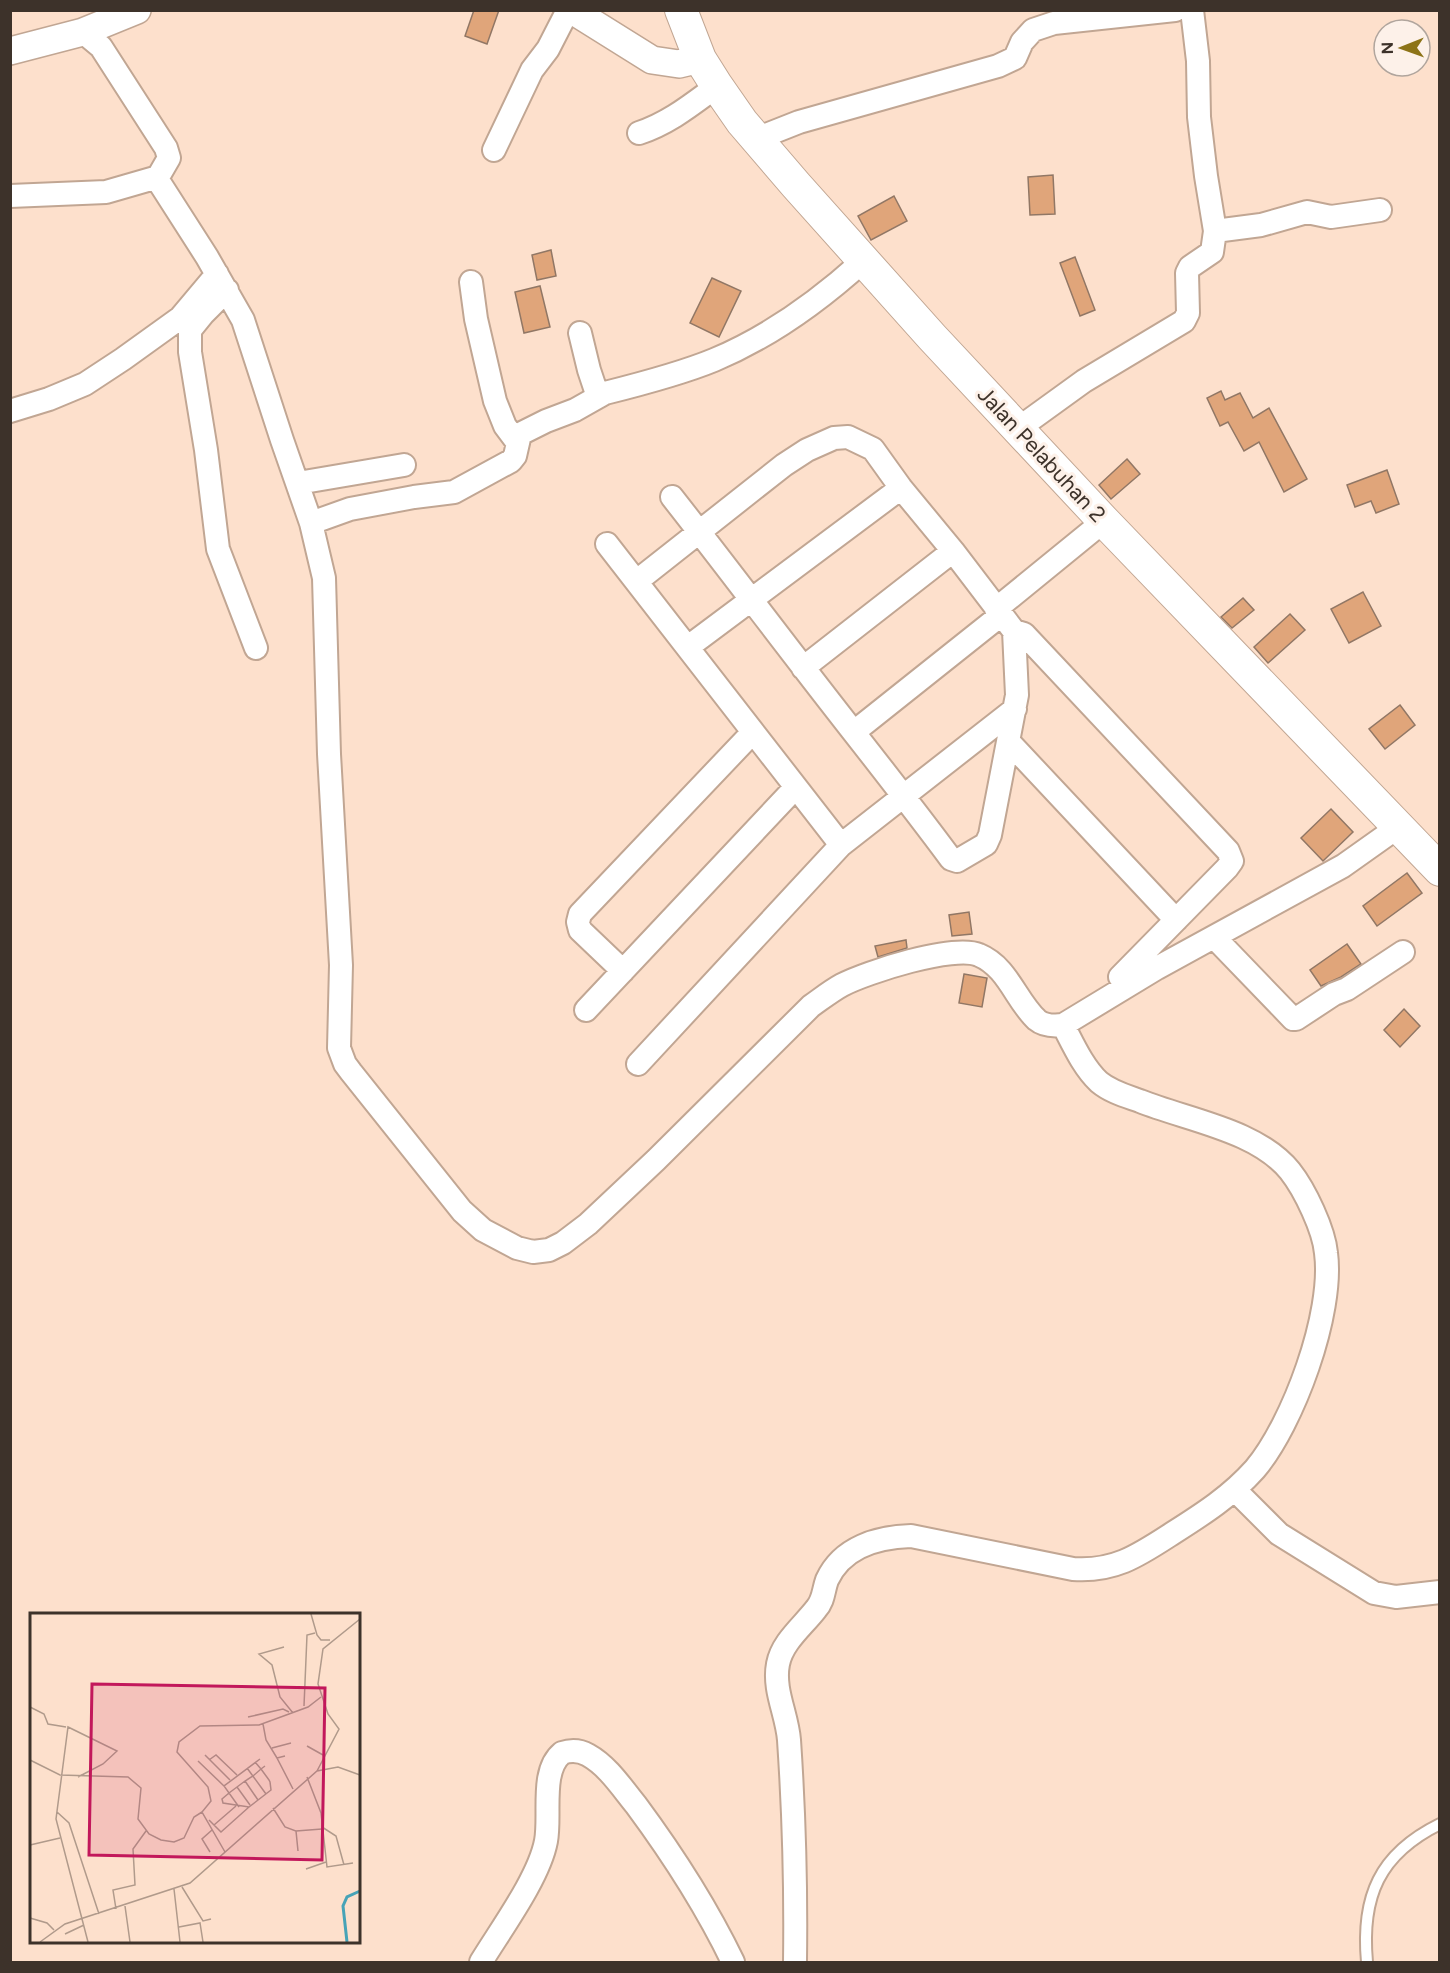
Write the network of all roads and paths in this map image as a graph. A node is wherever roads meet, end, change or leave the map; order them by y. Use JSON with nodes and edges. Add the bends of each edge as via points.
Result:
{"nodes":[{"id":1,"x":137,"y":10,"type":"edge"},
{"id":2,"x":570,"y":10,"type":"edge"},
{"id":3,"x":681,"y":10,"type":"edge"},
{"id":4,"x":1174,"y":10,"type":"edge"},
{"id":5,"x":1192,"y":10,"type":"edge"},
{"id":6,"x":94,"y":23,"type":"edge"},
{"id":7,"x":10,"y":51,"type":"edge"},
{"id":8,"x":700,"y":59,"type":"junction"},
{"id":9,"x":717,"y":86,"type":"junction"},
{"id":10,"x":639,"y":133,"type":"dead end"},
{"id":11,"x":756,"y":139,"type":"junction"},
{"id":12,"x":494,"y":150,"type":"dead end"},
{"id":13,"x":158,"y":177,"type":"junction"},
{"id":14,"x":10,"y":196,"type":"edge"},
{"id":15,"x":1380,"y":210,"type":"dead end"},
{"id":16,"x":1215,"y":231,"type":"junction"},
{"id":17,"x":863,"y":261,"type":"junction"},
{"id":18,"x":222,"y":282,"type":"junction"},
{"id":19,"x":471,"y":282,"type":"dead end"},
{"id":20,"x":580,"y":333,"type":"dead end"},
{"id":21,"x":598,"y":397,"type":"junction"},
{"id":22,"x":10,"y":411,"type":"edge"},
{"id":23,"x":1019,"y":428,"type":"junction"},
{"id":24,"x":516,"y":442,"type":"junction"},
{"id":25,"x":404,"y":465,"type":"dead end"},
{"id":26,"x":298,"y":483,"type":"junction"},
{"id":27,"x":901,"y":488,"type":"junction"},
{"id":28,"x":672,"y":497,"type":"dead end"},
{"id":29,"x":1104,"y":521,"type":"junction"},
{"id":30,"x":311,"y":523,"type":"junction"},
{"id":31,"x":699,"y":531,"type":"junction"},
{"id":32,"x":607,"y":544,"type":"dead end"},
{"id":33,"x":953,"y":551,"type":"junction"},
{"id":34,"x":638,"y":581,"type":"junction"},
{"id":35,"x":751,"y":599,"type":"junction"},
{"id":36,"x":1004,"y":618,"type":"junction"},
{"id":37,"x":688,"y":647,"type":"junction"},
{"id":38,"x":256,"y":648,"type":"dead end"},
{"id":39,"x":803,"y":668,"type":"junction"},
{"id":40,"x":1015,"y":709,"type":"junction"},
{"id":41,"x":753,"y":732,"type":"junction"},
{"id":42,"x":854,"y":732,"type":"junction"},
{"id":43,"x":1008,"y":741,"type":"junction"},
{"id":44,"x":795,"y":788,"type":"junction"},
{"id":45,"x":904,"y":796,"type":"junction"},
{"id":46,"x":1398,"y":827,"type":"junction"},
{"id":47,"x":841,"y":845,"type":"junction"},
{"id":48,"x":1440,"y":870,"type":"edge"},
{"id":49,"x":1176,"y":920,"type":"junction"},
{"id":50,"x":1215,"y":937,"type":"junction"},
{"id":51,"x":1403,"y":952,"type":"dead end"},
{"id":52,"x":623,"y":971,"type":"junction"},
{"id":53,"x":1120,"y":977,"type":"dead end"},
{"id":54,"x":586,"y":1010,"type":"dead end"},
{"id":55,"x":1063,"y":1024,"type":"junction"},
{"id":56,"x":638,"y":1064,"type":"dead end"},
{"id":57,"x":1235,"y":1490,"type":"junction"},
{"id":58,"x":1440,"y":1592,"type":"edge"},
{"id":59,"x":1440,"y":1824,"type":"edge"},
{"id":60,"x":481,"y":1962,"type":"edge"},
{"id":61,"x":733,"y":1962,"type":"edge"},
{"id":62,"x":795,"y":1962,"type":"edge"},
{"id":63,"x":1367,"y":1962,"type":"edge"}],
"edges":[{"from":1,"to":6,"type":"street"},
{"from":2,"to":8,"type":"street","via":[[652,60],[679,64]]},
{"from":2,"to":12,"type":"street","via":[[532,70]]},
{"from":3,"to":8,"type":"main road","name":"Jalan Pelabuhan 2"},
{"from":4,"to":11,"type":"street","via":[[1042,26],[1026,36],[1015,57],[998,66],[799,122]]},
{"from":5,"to":16,"type":"street","via":[[1200,129]]},
{"from":6,"to":7,"type":"street"},
{"from":6,"to":13,"type":"street","via":[[101,47],[166,148],[168,163]]},
{"from":8,"to":9,"type":"main road","name":"Jalan Pelabuhan 2"},
{"from":9,"to":10,"type":"street","via":[[664,123]]},
{"from":9,"to":11,"type":"main road","name":"Jalan Pelabuhan 2"},
{"from":11,"to":17,"type":"main road","name":"Jalan Pelabuhan 2"},
{"from":13,"to":14,"type":"street","via":[[106,192]]},
{"from":13,"to":18,"type":"street"},
{"from":15,"to":16,"type":"street","via":[[1331,217],[1307,212],[1261,225]]},
{"from":16,"to":23,"type":"street","via":[[1212,252],[1187,273],[1188,313],[1184,321],[1084,381]]},
{"from":17,"to":21,"type":"street","via":[[801,311],[730,352]]},
{"from":17,"to":23,"type":"main road","name":"Jalan Pelabuhan 2"},
{"from":18,"to":22,"type":"street","via":[[180,318],[85,384]]},
{"from":18,"to":26,"type":"street","via":[[243,320]]},
{"from":18,"to":38,"type":"street","via":[[190,330],[190,352],[218,549]]},
{"from":19,"to":24,"type":"street","via":[[495,401]]},
{"from":20,"to":21,"type":"street"},
{"from":21,"to":24,"type":"street","via":[[520,434]]},
{"from":23,"to":29,"type":"main road","name":"Jalan Pelabuhan 2"},
{"from":24,"to":30,"type":"street","via":[[511,461],[454,492],[360,507]]},
{"from":25,"to":26,"type":"street"},
{"from":26,"to":30,"type":"street"},
{"from":27,"to":31,"type":"street","via":[[873,448],[848,437],[834,438],[784,465]]},
{"from":27,"to":33,"type":"street"},
{"from":27,"to":35,"type":"street"},
{"from":28,"to":31,"type":"street"},
{"from":29,"to":36,"type":"street"},
{"from":29,"to":46,"type":"main road","name":"Jalan Pelabuhan 2"},
{"from":30,"to":55,"type":"street","via":[[324,578],[328,744],[341,965],[339,1048],[351,1072],[462,1211],[483,1230],[533,1252],[563,1243],[656,1160],[812,1006],[853,980],[944,954],[972,953],[995,966],[1037,1020],[1050,1026]]},
{"from":31,"to":34,"type":"street"},
{"from":31,"to":35,"type":"street"},
{"from":32,"to":34,"type":"street"},
{"from":33,"to":36,"type":"street"},
{"from":33,"to":39,"type":"street"},
{"from":34,"to":37,"type":"street"},
{"from":35,"to":37,"type":"street"},
{"from":35,"to":39,"type":"street"},
{"from":36,"to":40,"type":"street","via":[[1017,695]]},
{"from":36,"to":42,"type":"street"},
{"from":36,"to":49,"type":"street","via":[[1024,634],[1228,852],[1232,861],[1227,868]]},
{"from":37,"to":41,"type":"street"},
{"from":39,"to":42,"type":"street"},
{"from":40,"to":43,"type":"street"},
{"from":40,"to":45,"type":"street"},
{"from":41,"to":44,"type":"street"},
{"from":41,"to":52,"type":"street","via":[[580,914],[580,930]]},
{"from":42,"to":45,"type":"street"},
{"from":43,"to":45,"type":"street","via":[[990,835],[986,844],[957,861],[951,859]]},
{"from":43,"to":49,"type":"street"},
{"from":44,"to":47,"type":"street"},
{"from":44,"to":52,"type":"street"},
{"from":45,"to":47,"type":"street"},
{"from":46,"to":48,"type":"main road","name":"Jalan Pelabuhan 2"},
{"from":46,"to":50,"type":"street","via":[[1342,866]]},
{"from":47,"to":56,"type":"street"},
{"from":49,"to":53,"type":"street"},
{"from":50,"to":51,"type":"street","via":[[1293,1019]]},
{"from":50,"to":55,"type":"street"},
{"from":52,"to":54,"type":"street"},
{"from":55,"to":57,"type":"street","via":[[1091,1072],[1109,1089],[1251,1141],[1280,1160],[1304,1194],[1323,1238],[1327,1271],[1310,1363],[1269,1450]]},
{"from":57,"to":58,"type":"street","via":[[1279,1534],[1374,1593],[1396,1597]]},
{"from":57,"to":62,"type":"street","via":[[1132,1559],[1097,1570],[1073,1569],[911,1536],[866,1543],[838,1565],[828,1579],[819,1607],[781,1653],[776,1677],[789,1739]]},
{"from":59,"to":63,"type":"lane","via":[[1398,1853],[1377,1881],[1367,1922]]},
{"from":60,"to":61,"type":"street","via":[[543,1853],[550,1768],[562,1753],[575,1750],[598,1762],[648,1822],[702,1902]]}]}
